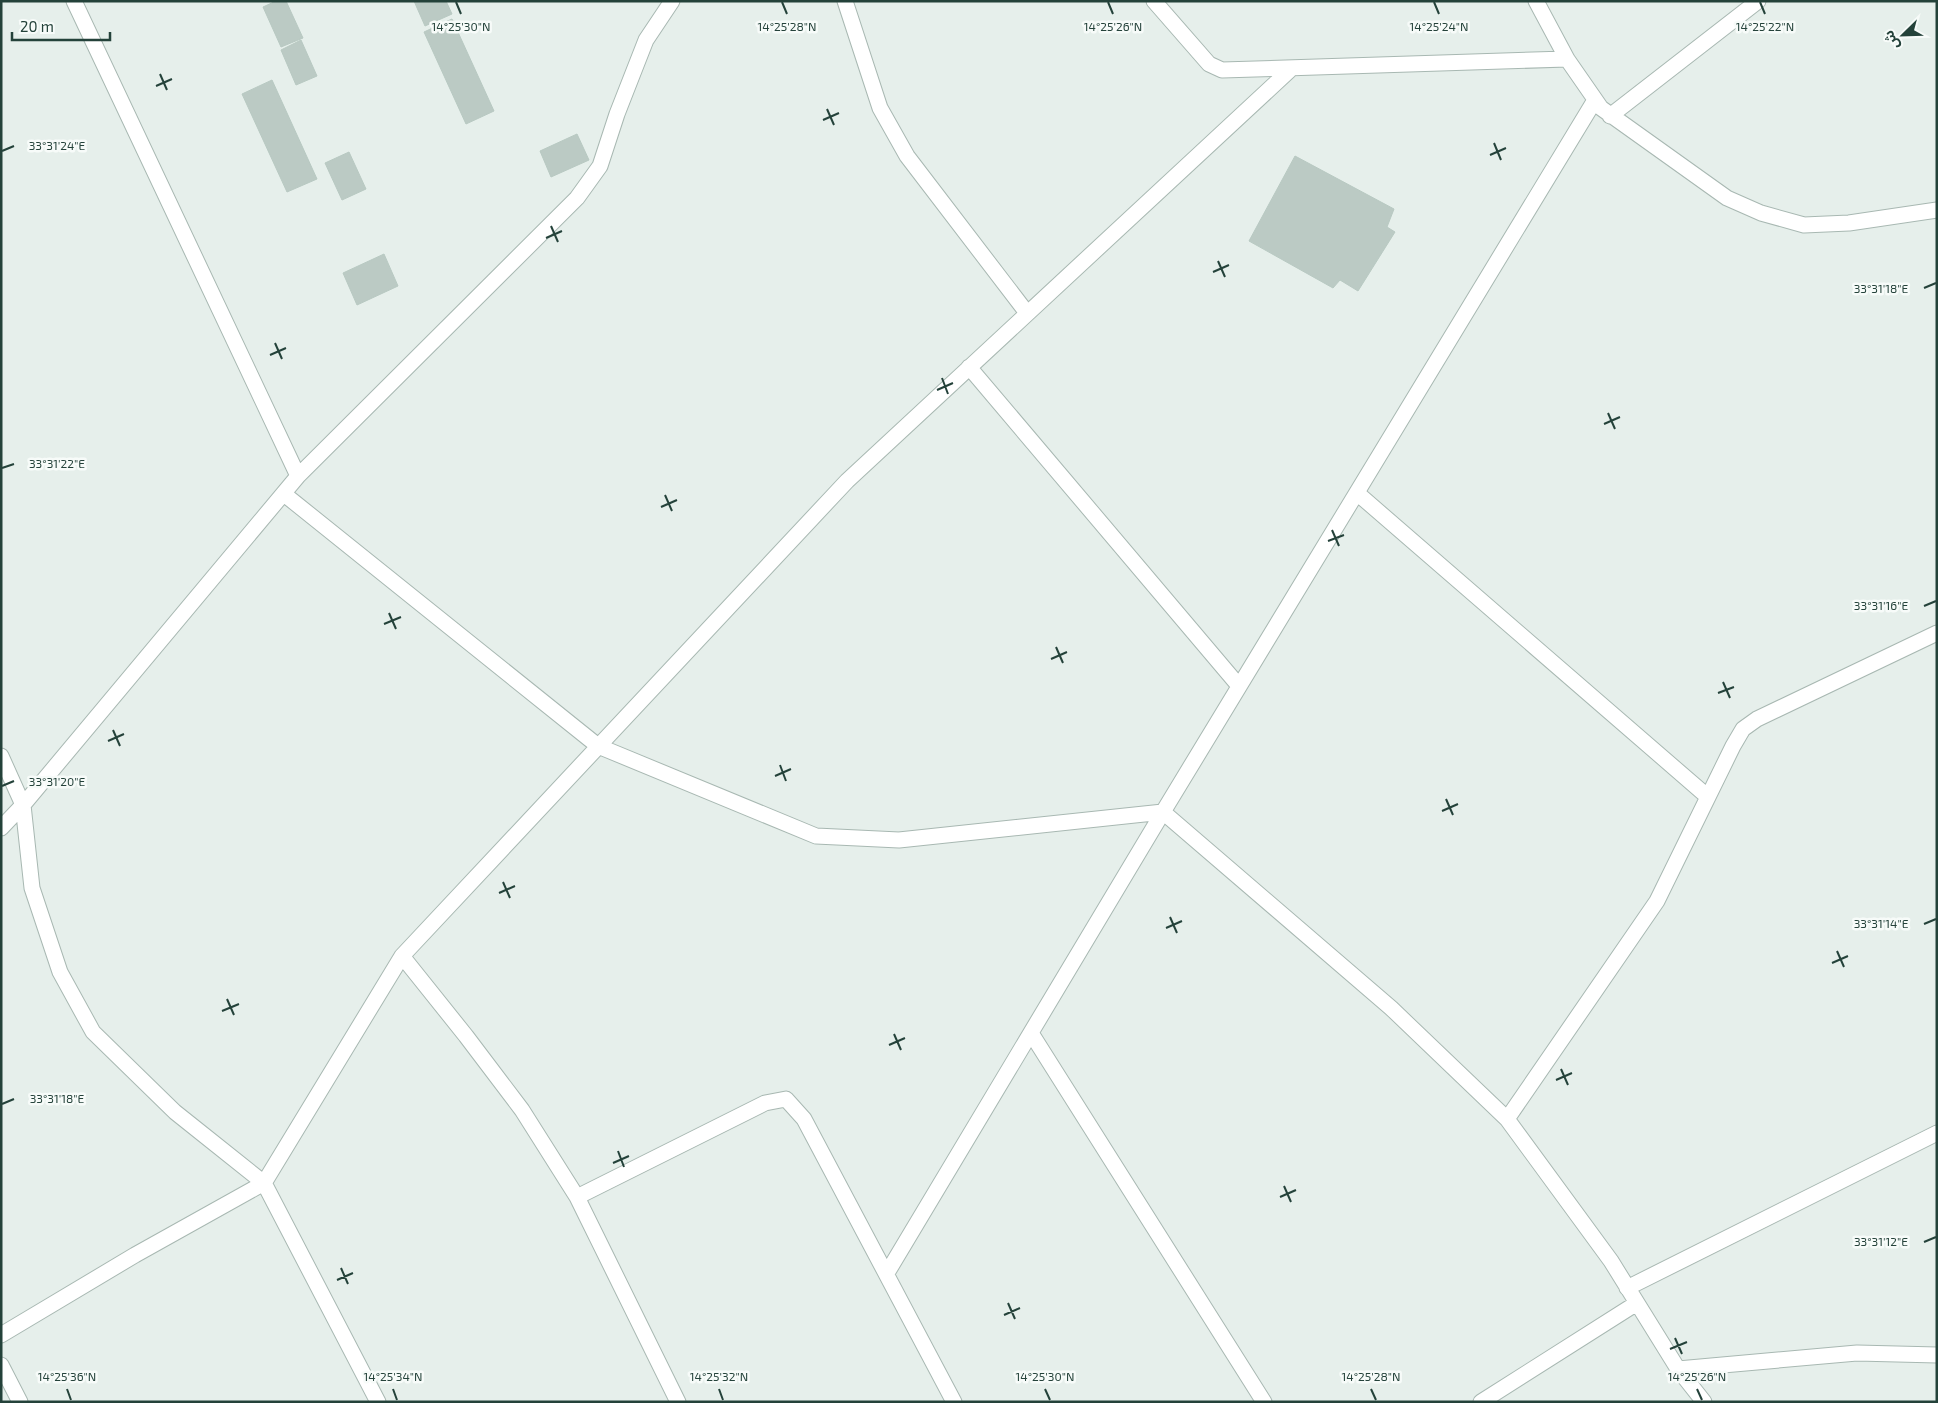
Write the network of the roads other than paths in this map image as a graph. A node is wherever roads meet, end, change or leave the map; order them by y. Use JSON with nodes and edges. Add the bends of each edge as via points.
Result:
{"nodes":[{"id":1,"x":74,"y":1,"type":"edge"},
{"id":2,"x":672,"y":1,"type":"edge"},
{"id":3,"x":845,"y":1,"type":"edge"},
{"id":4,"x":1154,"y":1,"type":"edge"},
{"id":5,"x":1536,"y":1,"type":"edge"},
{"id":6,"x":1758,"y":1,"type":"edge"},
{"id":7,"x":1567,"y":58,"type":"junction"},
{"id":8,"x":1292,"y":68,"type":"junction"},
{"id":9,"x":1595,"y":100,"type":"junction"},
{"id":10,"x":1610,"y":116,"type":"junction"},
{"id":11,"x":1937,"y":210,"type":"edge"},
{"id":12,"x":1028,"y":313,"type":"junction"},
{"id":13,"x":969,"y":367,"type":"junction"},
{"id":14,"x":298,"y":476,"type":"junction"},
{"id":15,"x":1357,"y":493,"type":"junction"},
{"id":16,"x":284,"y":494,"type":"junction"},
{"id":17,"x":1937,"y":633,"type":"edge"},
{"id":18,"x":1239,"y":686,"type":"junction"},
{"id":19,"x":598,"y":746,"type":"junction"},
{"id":20,"x":1,"y":756,"type":"edge"},
{"id":21,"x":1708,"y":797,"type":"junction"},
{"id":22,"x":23,"y":805,"type":"junction"},
{"id":23,"x":1163,"y":812,"type":"junction"},
{"id":24,"x":1,"y":828,"type":"edge"},
{"id":25,"x":402,"y":956,"type":"junction"},
{"id":26,"x":1031,"y":1033,"type":"junction"},
{"id":27,"x":1507,"y":1119,"type":"junction"},
{"id":28,"x":1937,"y":1133,"type":"edge"},
{"id":29,"x":264,"y":1183,"type":"junction"},
{"id":30,"x":577,"y":1197,"type":"junction"},
{"id":31,"x":887,"y":1273,"type":"junction"},
{"id":32,"x":1627,"y":1288,"type":"junction"},
{"id":33,"x":1637,"y":1303,"type":"junction"},
{"id":34,"x":1,"y":1335,"type":"edge"},
{"id":35,"x":1937,"y":1355,"type":"edge"},
{"id":36,"x":1,"y":1365,"type":"edge"},
{"id":37,"x":1678,"y":1369,"type":"junction"},
{"id":38,"x":20,"y":1402,"type":"edge"},
{"id":39,"x":378,"y":1402,"type":"edge"},
{"id":40,"x":678,"y":1402,"type":"edge"},
{"id":41,"x":954,"y":1402,"type":"edge"},
{"id":42,"x":1264,"y":1402,"type":"edge"},
{"id":43,"x":1481,"y":1402,"type":"edge"},
{"id":44,"x":1704,"y":1402,"type":"edge"}],
"edges":[{"from":1,"to":14,"type":"street"},
{"from":2,"to":14,"type":"street","via":[[646,40],[600,166],[577,198]]},
{"from":3,"to":12,"type":"street","via":[[880,108],[907,156]]},
{"from":4,"to":8,"type":"street","via":[[1209,64],[1222,70]]},
{"from":5,"to":7,"type":"street"},
{"from":6,"to":10,"type":"street"},
{"from":7,"to":8,"type":"street"},
{"from":7,"to":9,"type":"street"},
{"from":8,"to":12,"type":"street"},
{"from":9,"to":10,"type":"street"},
{"from":9,"to":15,"type":"street"},
{"from":10,"to":11,"type":"street","via":[[1728,198],[1761,213],[1804,225],[1849,223]]},
{"from":12,"to":13,"type":"street"},
{"from":13,"to":18,"type":"street"},
{"from":13,"to":19,"type":"street","via":[[847,480]]},
{"from":14,"to":16,"type":"street"},
{"from":15,"to":18,"type":"street"},
{"from":15,"to":21,"type":"street"},
{"from":16,"to":19,"type":"street"},
{"from":16,"to":22,"type":"street"},
{"from":17,"to":21,"type":"street","via":[[1743,729]]},
{"from":18,"to":23,"type":"street"},
{"from":19,"to":23,"type":"street","via":[[816,836],[899,840]]},
{"from":19,"to":25,"type":"street"},
{"from":20,"to":22,"type":"street"},
{"from":21,"to":27,"type":"street","via":[[1658,901]]},
{"from":22,"to":24,"type":"street"},
{"from":22,"to":29,"type":"street","via":[[32,888],[60,972],[93,1032],[175,1112]]},
{"from":23,"to":26,"type":"street"},
{"from":23,"to":27,"type":"street","via":[[1391,1008]]},
{"from":25,"to":29,"type":"street"},
{"from":25,"to":30,"type":"street","via":[[522,1110]]},
{"from":26,"to":31,"type":"street"},
{"from":26,"to":42,"type":"street"},
{"from":27,"to":32,"type":"street","via":[[1611,1261]]},
{"from":28,"to":32,"type":"street"},
{"from":29,"to":34,"type":"street"},
{"from":29,"to":39,"type":"street"},
{"from":30,"to":31,"type":"street","via":[[765,1103],[786,1099],[804,1119]]},
{"from":30,"to":40,"type":"street"},
{"from":31,"to":41,"type":"street"},
{"from":32,"to":33,"type":"street"},
{"from":33,"to":37,"type":"street"},
{"from":33,"to":43,"type":"street"},
{"from":35,"to":37,"type":"street","via":[[1857,1352]]},
{"from":36,"to":38,"type":"street"},
{"from":37,"to":44,"type":"street"}]}
